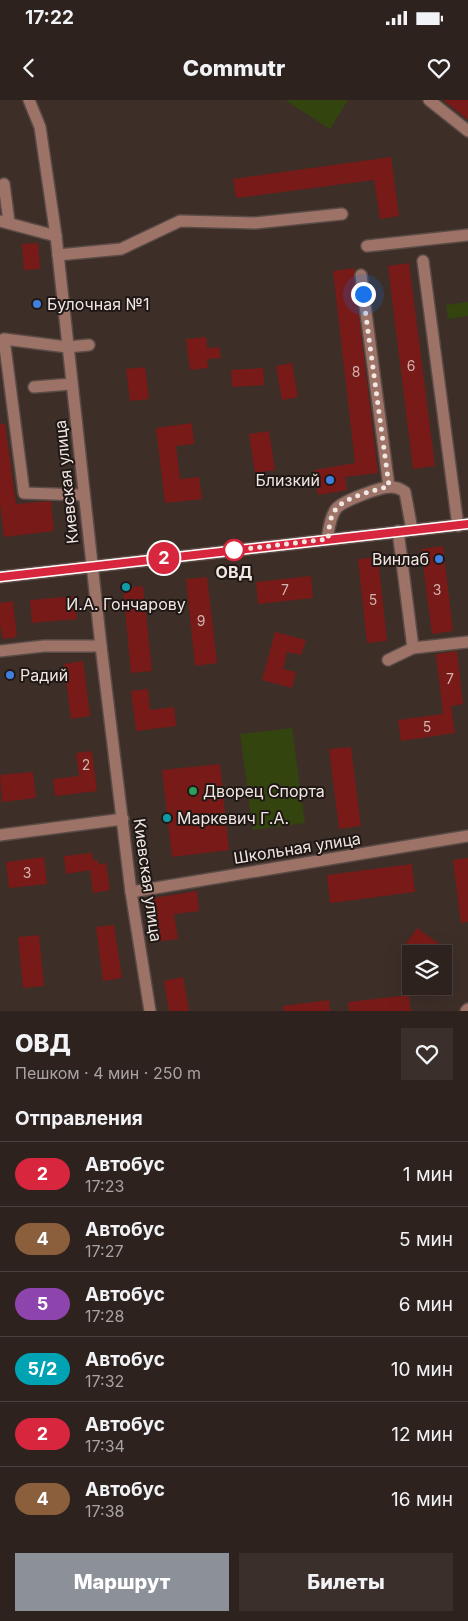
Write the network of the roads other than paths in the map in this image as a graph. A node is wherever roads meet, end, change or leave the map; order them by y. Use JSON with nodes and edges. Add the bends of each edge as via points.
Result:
{"nodes":[{"id":1,"x":29,"y":100,"type":"edge"},
{"id":2,"x":429,"y":100,"type":"edge"},
{"id":3,"x":468,"y":131,"type":"edge"},
{"id":4,"x":4,"y":184,"type":"dead end"},
{"id":5,"x":342,"y":214,"type":"dead end"},
{"id":6,"x":4,"y":222,"type":"edge"},
{"id":7,"x":468,"y":235,"type":"edge"},
{"id":8,"x":56,"y":236,"type":"junction"},
{"id":9,"x":367,"y":246,"type":"dead end"},
{"id":10,"x":58,"y":255,"type":"junction"},
{"id":11,"x":423,"y":261,"type":"dead end"},
{"id":12,"x":361,"y":274,"type":"dead end"},
{"id":13,"x":89,"y":345,"type":"dead end"},
{"id":14,"x":67,"y":347,"type":"junction"},
{"id":15,"x":71,"y":384,"type":"junction"},
{"id":16,"x":34,"y":388,"type":"dead end"},
{"id":17,"x":389,"y":486,"type":"junction"},
{"id":18,"x":83,"y":495,"type":"junction"},
{"id":19,"x":463,"y":525,"type":"edge"},
{"id":20,"x":412,"y":530,"type":"junction"},
{"id":21,"x":398,"y":531,"type":"junction"},
{"id":22,"x":328,"y":539,"type":"junction"},
{"id":23,"x":91,"y":567,"type":"junction"},
{"id":24,"x":0,"y":577,"type":"edge"},
{"id":25,"x":468,"y":642,"type":"edge"},
{"id":26,"x":101,"y":646,"type":"junction"},
{"id":27,"x":413,"y":648,"type":"junction"},
{"id":28,"x":0,"y":651,"type":"edge"},
{"id":29,"x":388,"y":660,"type":"dead end"},
{"id":30,"x":123,"y":819,"type":"junction"},
{"id":31,"x":0,"y":835,"type":"edge"},
{"id":32,"x":468,"y":836,"type":"edge"},
{"id":33,"x":132,"y":892,"type":"junction"},
{"id":34,"x":150,"y":1011,"type":"edge"}],
"edges":[{"from":1,"to":8,"type":"street","name":"Киевская улица","via":[[40,127]]},
{"from":2,"to":3,"type":"street"},
{"from":4,"to":6,"type":"street"},
{"from":5,"to":10,"type":"street","via":[[255,223],[180,221],[120,249]]},
{"from":6,"to":8,"type":"street"},
{"from":7,"to":9,"type":"street"},
{"from":8,"to":10,"type":"street","name":"Киевская улица"},
{"from":10,"to":14,"type":"street","name":"Киевская улица"},
{"from":11,"to":19,"type":"street"},
{"from":12,"to":17,"type":"street"},
{"from":13,"to":14,"type":"street"},
{"from":14,"to":15,"type":"street","name":"Киевская улица"},
{"from":14,"to":18,"type":"street","via":[[4,340],[24,493]]},
{"from":15,"to":16,"type":"street"},
{"from":15,"to":18,"type":"street","name":"Киевская улица"},
{"from":17,"to":20,"type":"street","via":[[405,492]]},
{"from":17,"to":22,"type":"street","via":[[338,506],[332,514]]},
{"from":18,"to":23,"type":"street","name":"Киевская улица"},
{"from":19,"to":20,"type":"street"},
{"from":20,"to":21,"type":"street"},
{"from":21,"to":22,"type":"street"},
{"from":21,"to":27,"type":"street"},
{"from":22,"to":23,"type":"street"},
{"from":23,"to":24,"type":"street"},
{"from":23,"to":26,"type":"street","name":"Киевская улица"},
{"from":25,"to":27,"type":"street"},
{"from":26,"to":28,"type":"street","via":[[44,646]]},
{"from":26,"to":30,"type":"street","name":"Киевская улица"},
{"from":27,"to":29,"type":"street"},
{"from":30,"to":31,"type":"street"},
{"from":30,"to":33,"type":"street","name":"Киевская улица"},
{"from":32,"to":33,"type":"street","name":"Школьная улица"},
{"from":33,"to":34,"type":"street","name":"Киевская улица"}]}
